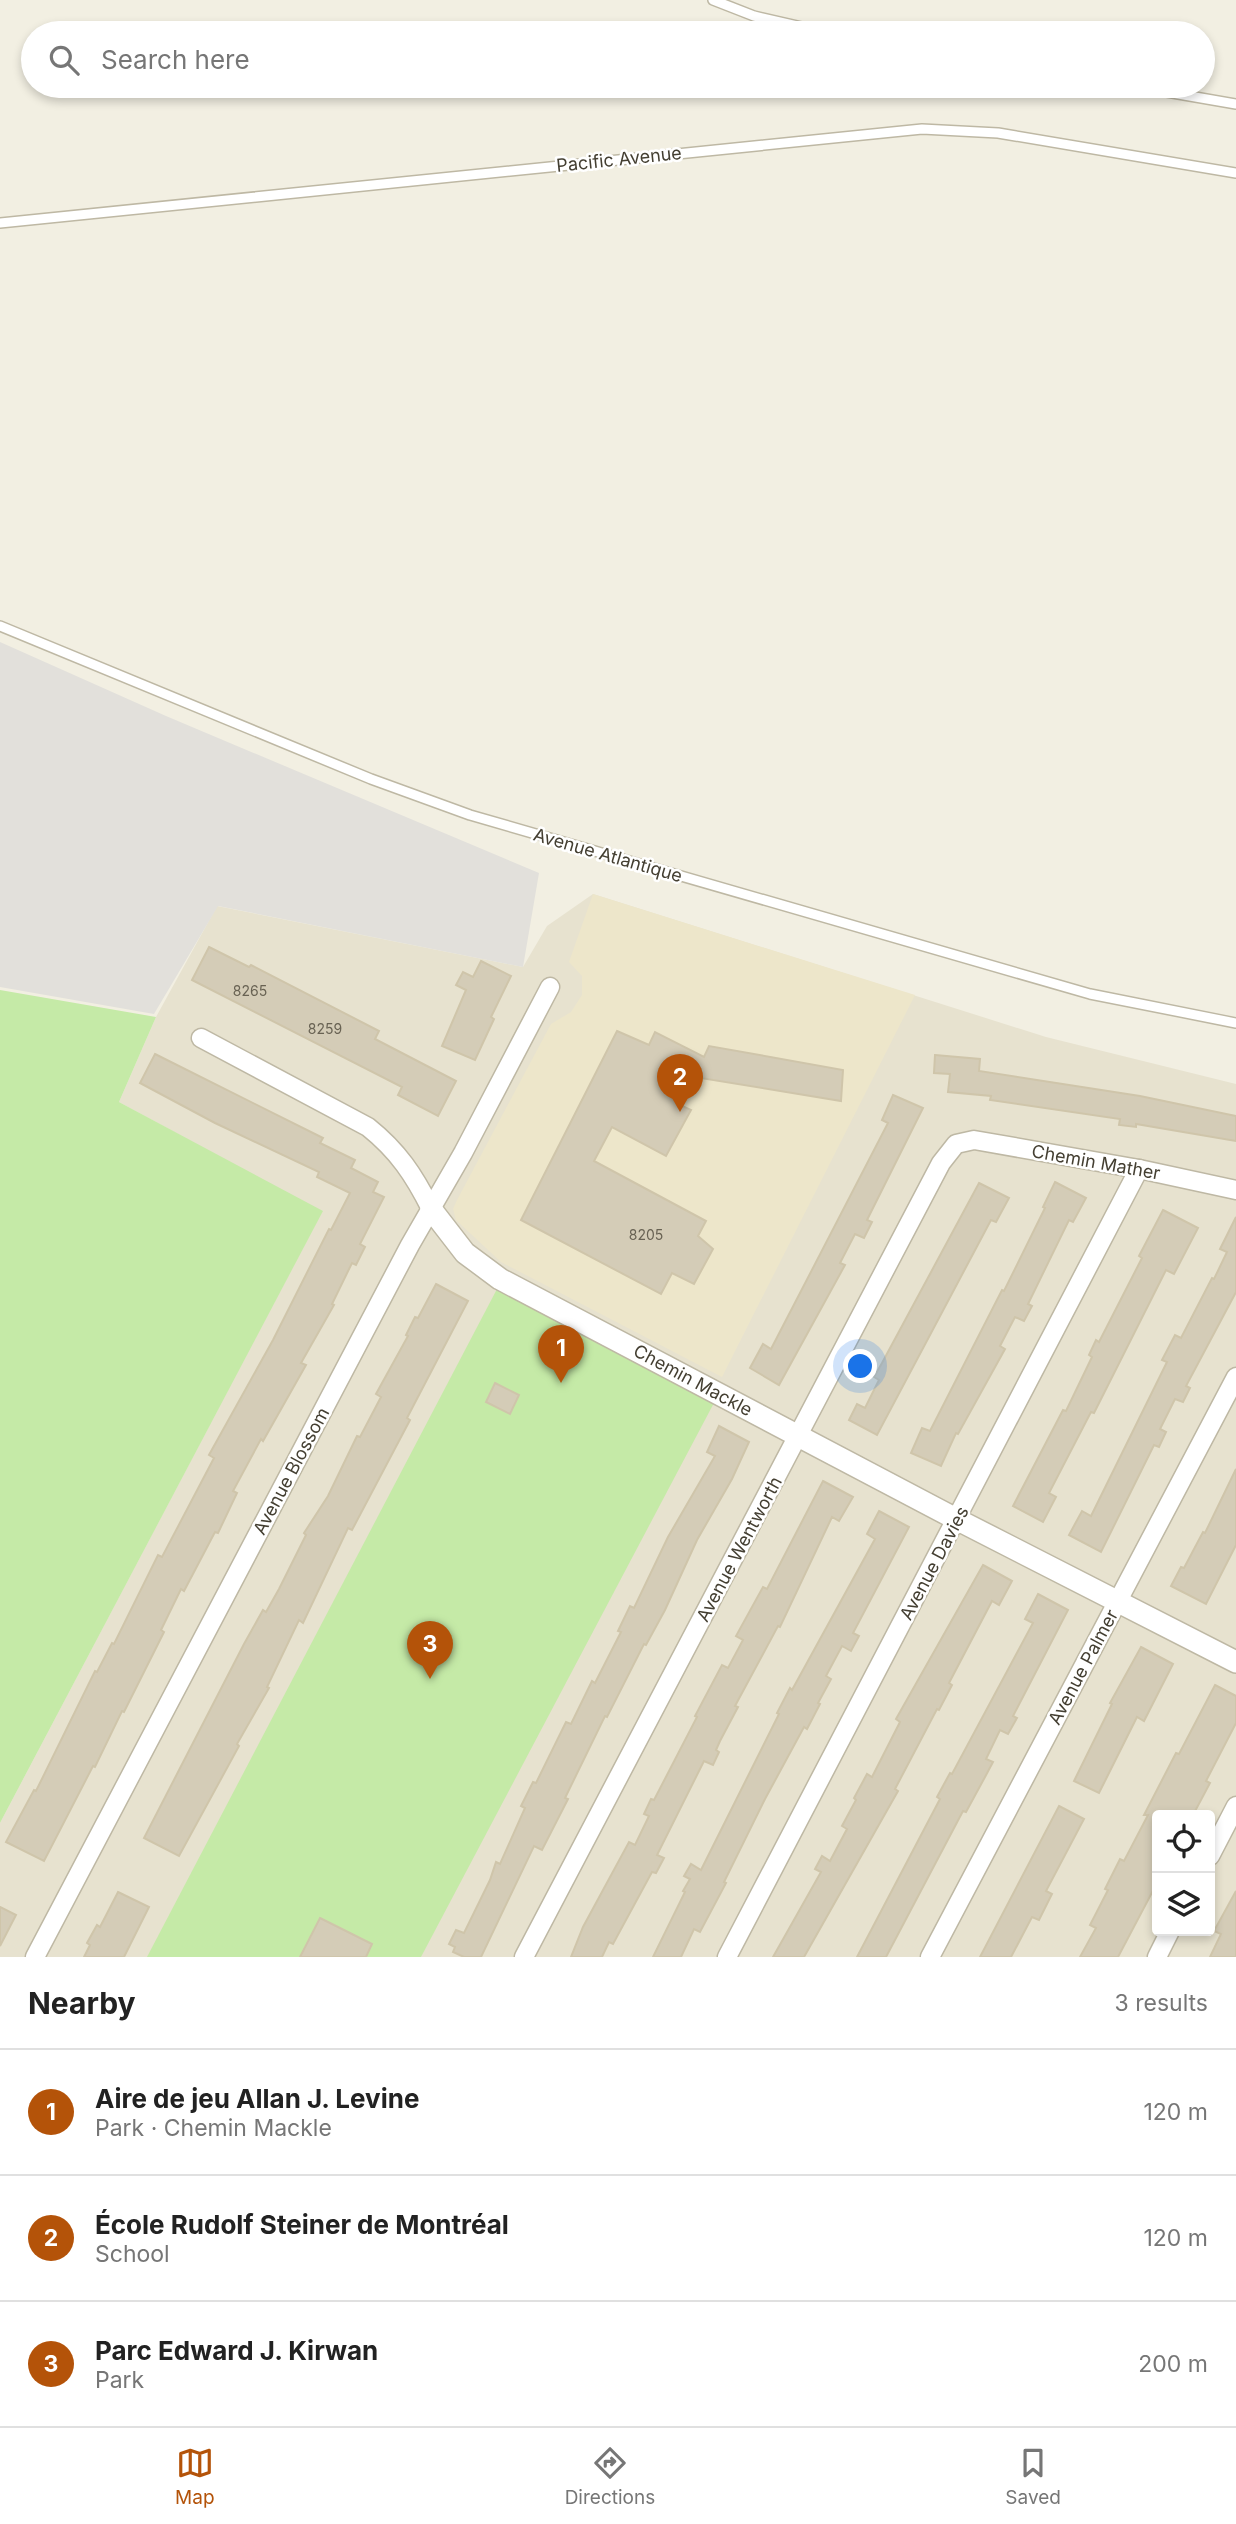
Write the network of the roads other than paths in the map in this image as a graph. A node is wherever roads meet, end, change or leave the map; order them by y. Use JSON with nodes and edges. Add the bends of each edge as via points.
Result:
{"nodes":[{"id":1,"x":713,"y":0,"type":"edge"},
{"id":2,"x":776,"y":21,"type":"edge"},
{"id":3,"x":1201,"y":98,"type":"edge"},
{"id":4,"x":1236,"y":104,"type":"edge"},
{"id":5,"x":1236,"y":173,"type":"edge"},
{"id":6,"x":0,"y":223,"type":"edge"},
{"id":7,"x":0,"y":626,"type":"edge"},
{"id":8,"x":550,"y":987,"type":"dead end"},
{"id":9,"x":1236,"y":1023,"type":"edge"},
{"id":10,"x":201,"y":1038,"type":"dead end"},
{"id":11,"x":956,"y":1144,"type":"joint"},
{"id":12,"x":1139,"y":1169,"type":"junction"},
{"id":13,"x":1236,"y":1190,"type":"edge"},
{"id":14,"x":431,"y":1209,"type":"junction"},
{"id":15,"x":1236,"y":1377,"type":"edge"},
{"id":16,"x":799,"y":1435,"type":"junction"},
{"id":17,"x":958,"y":1520,"type":"junction"},
{"id":18,"x":1118,"y":1601,"type":"junction"},
{"id":19,"x":1236,"y":1662,"type":"edge"},
{"id":20,"x":1236,"y":1806,"type":"edge"},
{"id":21,"x":1215,"y":1846,"type":"edge"},
{"id":22,"x":1168,"y":1936,"type":"edge"},
{"id":23,"x":35,"y":1957,"type":"edge"},
{"id":24,"x":524,"y":1957,"type":"edge"},
{"id":25,"x":727,"y":1957,"type":"edge"},
{"id":26,"x":930,"y":1957,"type":"edge"},
{"id":27,"x":1157,"y":1957,"type":"edge"}],
"edges":[{"from":1,"to":2,"type":"lane"},
{"from":3,"to":4,"type":"lane"},
{"from":5,"to":6,"type":"lane","name":"Pacific Avenue","via":[[998,133],[922,129]]},
{"from":7,"to":9,"type":"lane","name":"Avenue Atlantique","via":[[371,779],[470,814],[1090,994]]},
{"from":8,"to":14,"type":"street","name":"Avenue Blossom"},
{"from":10,"to":14,"type":"street","name":"Chemin Mackle","via":[[368,1127],[391,1146]]},
{"from":11,"to":12,"type":"street","name":"Chemin Mather","via":[[974,1140]]},
{"from":11,"to":16,"type":"street","name":"Avenue Wentworth","via":[[941,1163]]},
{"from":12,"to":13,"type":"street","name":"Chemin Mather"},
{"from":12,"to":17,"type":"street","name":"Avenue Davies"},
{"from":14,"to":16,"type":"street","name":"Chemin Mackle","via":[[465,1253],[500,1279]]},
{"from":14,"to":23,"type":"street","name":"Avenue Blossom"},
{"from":15,"to":18,"type":"street","name":"Avenue Palmer"},
{"from":16,"to":17,"type":"street","name":"Chemin Mackle"},
{"from":16,"to":24,"type":"street","name":"Avenue Wentworth"},
{"from":17,"to":18,"type":"street","name":"Chemin Mackle"},
{"from":17,"to":25,"type":"street","name":"Avenue Davies"},
{"from":18,"to":19,"type":"street","name":"Chemin Mackle"},
{"from":18,"to":26,"type":"street","name":"Avenue Palmer"},
{"from":20,"to":21,"type":"street"},
{"from":22,"to":27,"type":"street"}]}
